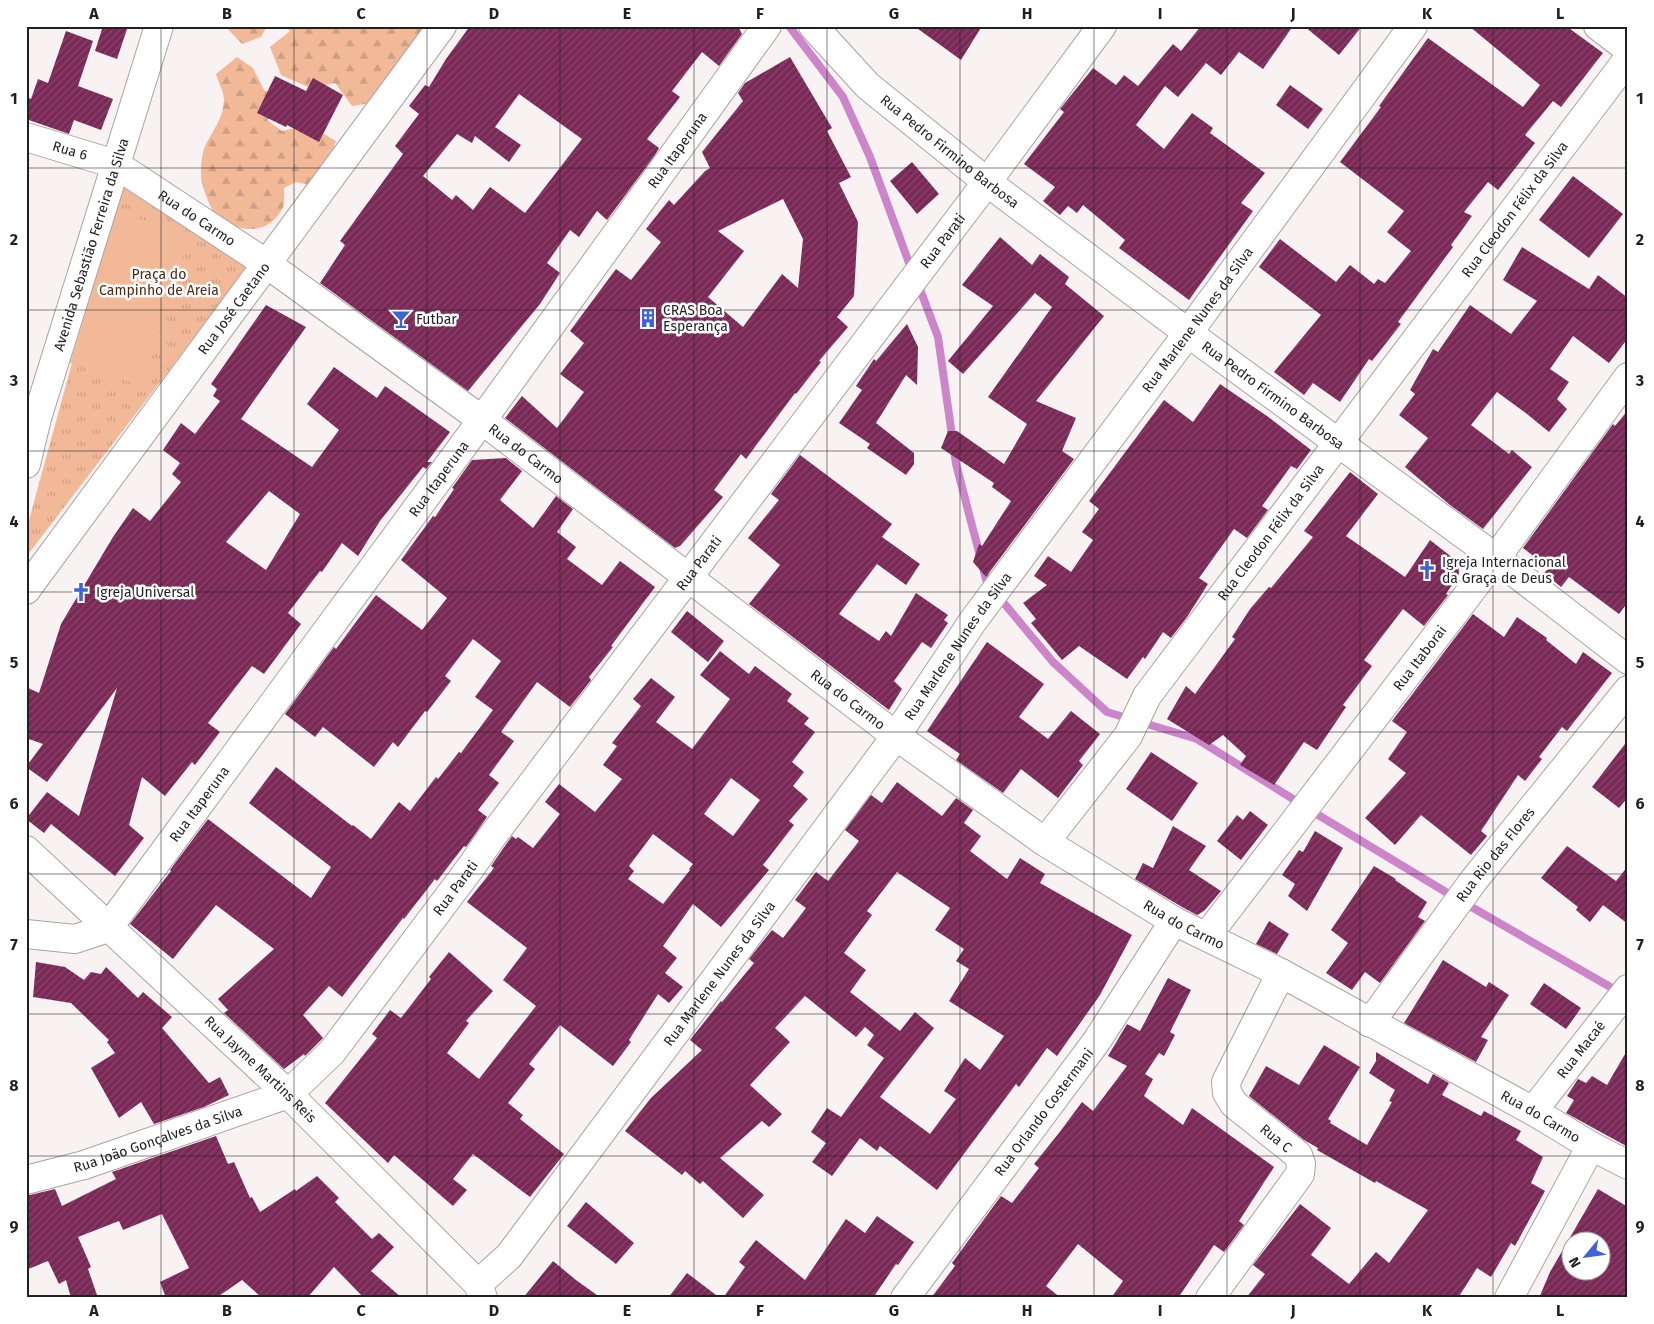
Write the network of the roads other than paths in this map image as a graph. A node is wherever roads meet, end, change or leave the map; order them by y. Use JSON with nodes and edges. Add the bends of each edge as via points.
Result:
{"nodes":[{"id":1,"x":159,"y":26,"type":"edge"},
{"id":2,"x":442,"y":26,"type":"edge"},
{"id":3,"x":813,"y":26,"type":"edge"},
{"id":4,"x":1102,"y":26,"type":"edge"},
{"id":5,"x":1413,"y":26,"type":"edge"},
{"id":6,"x":1598,"y":26,"type":"edge"},
{"id":7,"x":764,"y":29,"type":"edge"},
{"id":8,"x":1628,"y":49,"type":"edge"},
{"id":9,"x":1628,"y":59,"type":"edge"},
{"id":10,"x":26,"y":137,"type":"edge"},
{"id":11,"x":115,"y":164,"type":"junction"},
{"id":12,"x":987,"y":182,"type":"junction"},
{"id":13,"x":267,"y":264,"type":"junction"},
{"id":14,"x":1188,"y":333,"type":"junction"},
{"id":15,"x":1628,"y":377,"type":"edge"},
{"id":16,"x":32,"y":416,"type":"edge"},
{"id":17,"x":482,"y":420,"type":"junction"},
{"id":18,"x":1338,"y":442,"type":"junction"},
{"id":19,"x":26,"y":464,"type":"edge"},
{"id":20,"x":1496,"y":558,"type":"junction"},
{"id":21,"x":688,"y":576,"type":"junction"},
{"id":22,"x":26,"y":590,"type":"edge"},
{"id":23,"x":1628,"y":660,"type":"edge"},
{"id":24,"x":1628,"y":690,"type":"edge"},
{"id":25,"x":896,"y":736,"type":"junction"},
{"id":26,"x":1045,"y":842,"type":"junction"},
{"id":27,"x":26,"y":850,"type":"edge"},
{"id":28,"x":1174,"y":921,"type":"junction"},
{"id":29,"x":108,"y":928,"type":"junction"},
{"id":30,"x":26,"y":934,"type":"edge"},
{"id":31,"x":1207,"y":936,"type":"junction"},
{"id":32,"x":1281,"y":973,"type":"junction"},
{"id":33,"x":1628,"y":988,"type":"edge"},
{"id":34,"x":1370,"y":1023,"type":"junction"},
{"id":35,"x":288,"y":1094,"type":"junction"},
{"id":36,"x":1533,"y":1111,"type":"junction"},
{"id":37,"x":1591,"y":1146,"type":"junction"},
{"id":38,"x":1628,"y":1165,"type":"edge"},
{"id":39,"x":26,"y":1180,"type":"edge"},
{"id":40,"x":481,"y":1291,"type":"edge"},
{"id":41,"x":905,"y":1298,"type":"edge"},
{"id":42,"x":1210,"y":1298,"type":"edge"},
{"id":43,"x":1509,"y":1298,"type":"edge"}],
"edges":[{"from":1,"to":11,"type":"street","name":"Avenida Sebastião Ferreira da Silva"},
{"from":2,"to":13,"type":"street","name":"Rua José Caetano"},
{"from":3,"to":12,"type":"street","name":"Rua Pedro Firmino Barbosa","via":[[868,86]]},
{"from":4,"to":12,"type":"street","name":"Rua Parati"},
{"from":5,"to":14,"type":"street","name":"Rua Marlene Nunes da Silva"},
{"from":6,"to":8,"type":"street"},
{"from":7,"to":17,"type":"street","name":"Rua Itaperuna"},
{"from":9,"to":18,"type":"street","name":"Rua Cleodon Félix da Silva"},
{"from":10,"to":11,"type":"street","name":"Rua 6"},
{"from":11,"to":13,"type":"street","name":"Rua do Carmo"},
{"from":11,"to":16,"type":"street","name":"Avenida Sebastião Ferreira da Silva"},
{"from":12,"to":14,"type":"street","name":"Rua Pedro Firmino Barbosa"},
{"from":12,"to":21,"type":"street","name":"Rua Parati"},
{"from":13,"to":17,"type":"street","name":"Rua do Carmo"},
{"from":13,"to":22,"type":"street","name":"Rua José Caetano"},
{"from":14,"to":18,"type":"street","name":"Rua Pedro Firmino Barbosa"},
{"from":14,"to":25,"type":"street","name":"Rua Marlene Nunes da Silva","via":[[973,621]]},
{"from":15,"to":20,"type":"street","name":"Rua Itaborai"},
{"from":16,"to":19,"type":"street","name":"Avenida Sebastião Ferreira da Silva"},
{"from":17,"to":21,"type":"street","name":"Rua do Carmo"},
{"from":17,"to":29,"type":"street","name":"Rua Itaperuna"},
{"from":18,"to":20,"type":"street","name":"Rua Pedro Firmino Barbosa"},
{"from":18,"to":26,"type":"street","name":"Rua Cleodon Félix da Silva","via":[[1147,696],[1128,736]]},
{"from":20,"to":23,"type":"street","name":"Rua Pedro Firmino Barbosa"},
{"from":20,"to":31,"type":"street","name":"Rua Itaborai"},
{"from":21,"to":25,"type":"street","name":"Rua do Carmo"},
{"from":21,"to":35,"type":"street","name":"Rua Parati","via":[[332,1052]]},
{"from":24,"to":34,"type":"street","name":"Rua Rio das Flores","via":[[1474,880]]},
{"from":25,"to":26,"type":"street","name":"Rua do Carmo"},
{"from":25,"to":40,"type":"street","name":"Rua Marlene Nunes da Silva"},
{"from":26,"to":28,"type":"street","name":"Rua do Carmo"},
{"from":27,"to":29,"type":"street","name":"Rua Jayme Martins Reis"},
{"from":28,"to":31,"type":"street","name":"Rua do Carmo"},
{"from":28,"to":41,"type":"street","name":"Rua Orlando Costermani","via":[[1096,1042]]},
{"from":29,"to":30,"type":"street","via":[[75,939]]},
{"from":29,"to":35,"type":"street","name":"Rua Jayme Martins Reis"},
{"from":31,"to":32,"type":"street","name":"Rua do Carmo"},
{"from":32,"to":34,"type":"street","name":"Rua do Carmo"},
{"from":32,"to":42,"type":"street","name":"Rua C","via":[[1226,1082],[1227,1093],[1234,1104],[1298,1155],[1300,1174]]},
{"from":33,"to":36,"type":"street","name":"Rua Macaé"},
{"from":34,"to":36,"type":"street","name":"Rua do Carmo"},
{"from":35,"to":39,"type":"street","name":"Rua João Gonçalves da Silva","via":[[84,1165]]},
{"from":35,"to":40,"type":"street","name":"Rua Jayme Martins Reis"},
{"from":36,"to":37,"type":"street","name":"Rua do Carmo"},
{"from":37,"to":38,"type":"street","name":"Rua do Carmo"},
{"from":37,"to":43,"type":"street"}]}
